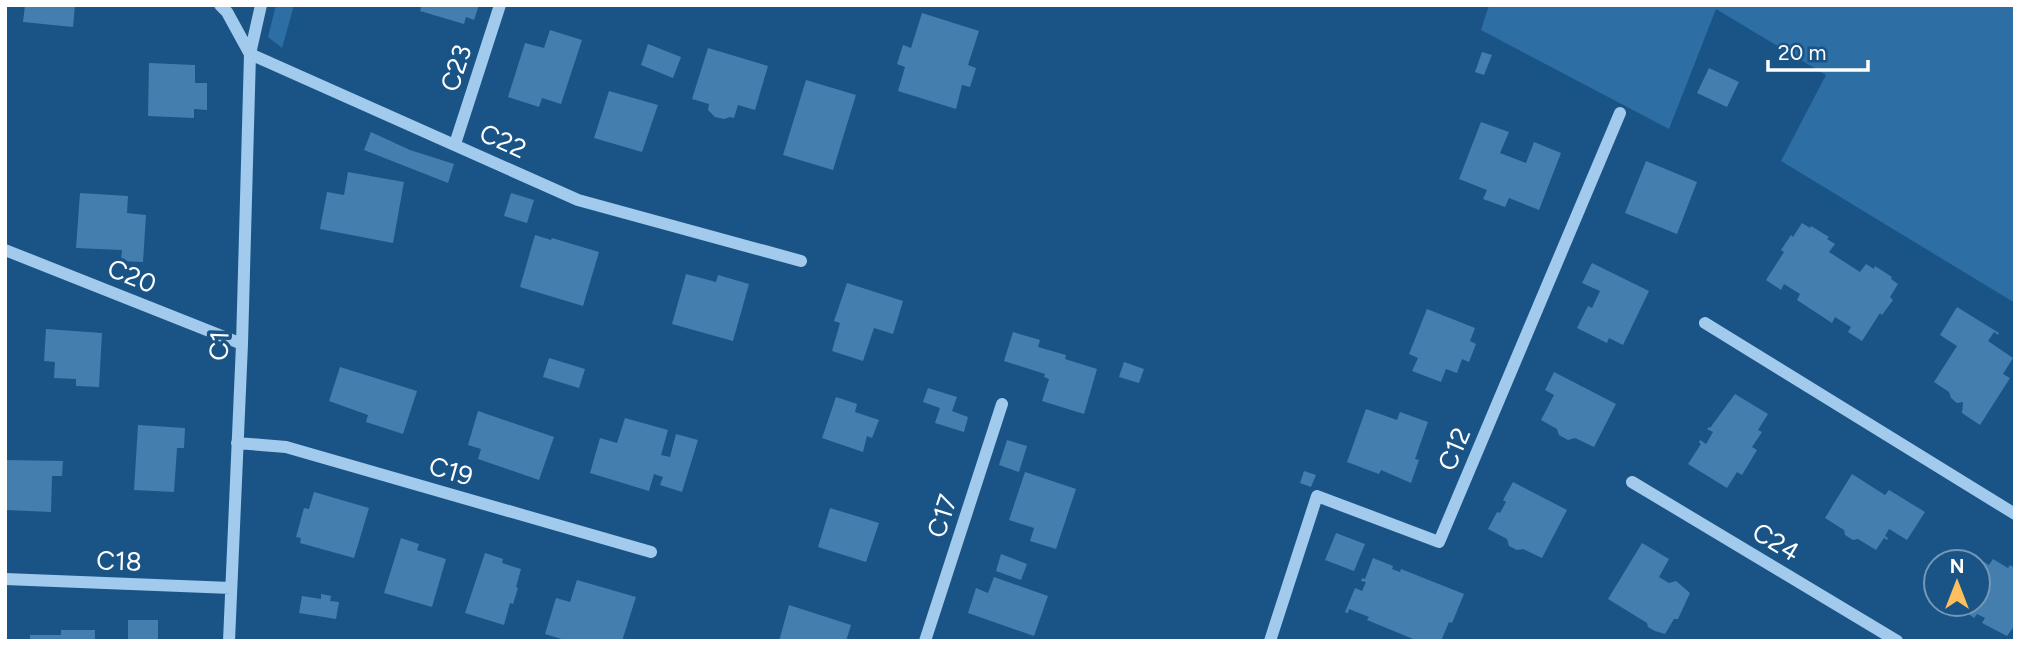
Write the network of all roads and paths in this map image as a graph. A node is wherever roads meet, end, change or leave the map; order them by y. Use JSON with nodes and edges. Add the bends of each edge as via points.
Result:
{"nodes":[{"id":1,"x":261,"y":5,"type":"edge"},
{"id":2,"x":500,"y":5,"type":"edge"},
{"id":3,"x":224,"y":8,"type":"edge"},
{"id":4,"x":250,"y":54,"type":"junction"},
{"id":5,"x":1620,"y":113,"type":"dead end"},
{"id":6,"x":455,"y":144,"type":"junction"},
{"id":7,"x":5,"y":250,"type":"edge"},
{"id":8,"x":801,"y":261,"type":"dead end"},
{"id":9,"x":1705,"y":323,"type":"dead end"},
{"id":10,"x":242,"y":344,"type":"junction"},
{"id":11,"x":1002,"y":404,"type":"dead end"},
{"id":12,"x":237,"y":443,"type":"junction"},
{"id":13,"x":1632,"y":482,"type":"dead end"},
{"id":14,"x":2015,"y":514,"type":"edge"},
{"id":15,"x":650,"y":552,"type":"dead end"},
{"id":16,"x":5,"y":579,"type":"edge"},
{"id":17,"x":231,"y":588,"type":"junction"},
{"id":18,"x":229,"y":641,"type":"edge"},
{"id":19,"x":925,"y":641,"type":"edge"},
{"id":20,"x":1270,"y":641,"type":"edge"},
{"id":21,"x":1897,"y":641,"type":"edge"}],
"edges":[{"from":1,"to":4,"type":"street","name":"C1"},
{"from":2,"to":6,"type":"street","name":"C23"},
{"from":3,"to":4,"type":"street"},
{"from":4,"to":6,"type":"street","name":"C22"},
{"from":4,"to":10,"type":"street","name":"C1"},
{"from":5,"to":20,"type":"street","name":"C12","via":[[1439,542],[1317,496]]},
{"from":6,"to":8,"type":"street","name":"C22","via":[[578,200]]},
{"from":7,"to":10,"type":"street","name":"C20"},
{"from":9,"to":14,"type":"street"},
{"from":10,"to":12,"type":"street","name":"C1"},
{"from":11,"to":19,"type":"street","name":"C17"},
{"from":12,"to":15,"type":"street","name":"C19","via":[[286,447]]},
{"from":12,"to":17,"type":"street","name":"C1"},
{"from":13,"to":21,"type":"street","name":"C24"},
{"from":16,"to":17,"type":"street","name":"C18"},
{"from":17,"to":18,"type":"street","name":"C1"}]}
